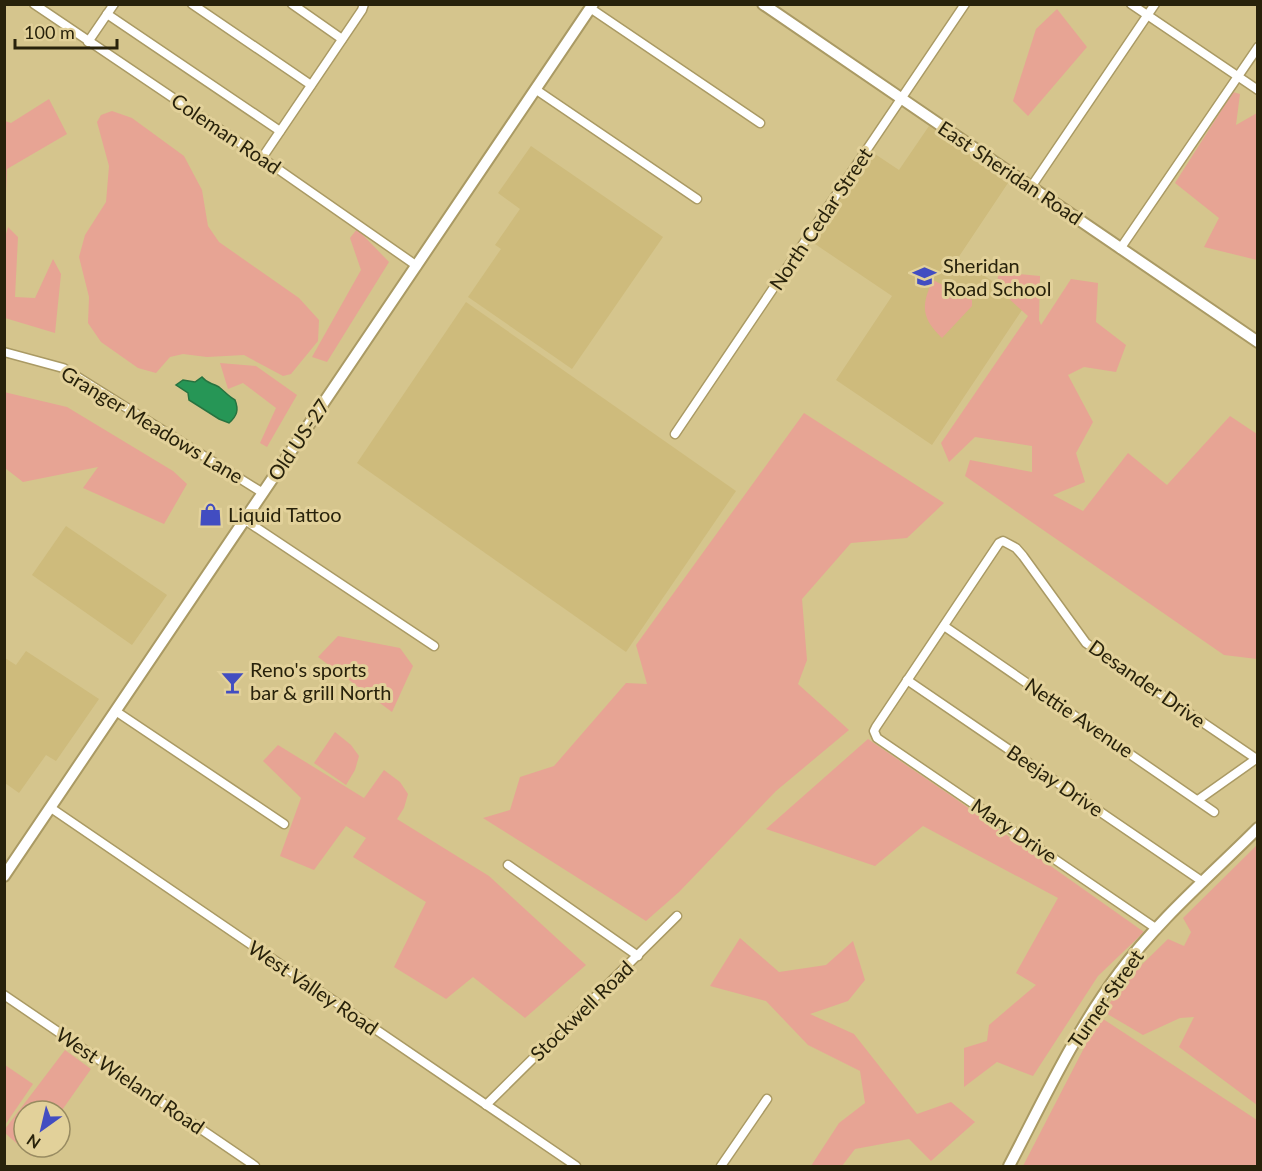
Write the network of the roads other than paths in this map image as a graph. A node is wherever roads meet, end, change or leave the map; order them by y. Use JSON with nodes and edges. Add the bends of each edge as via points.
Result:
{"nodes":[{"id":1,"x":34,"y":4,"type":"edge"},
{"id":2,"x":114,"y":4,"type":"edge"},
{"id":3,"x":192,"y":4,"type":"edge"},
{"id":4,"x":292,"y":4,"type":"edge"},
{"id":5,"x":364,"y":4,"type":"edge"},
{"id":6,"x":763,"y":4,"type":"edge"},
{"id":7,"x":965,"y":4,"type":"edge"},
{"id":8,"x":1131,"y":4,"type":"edge"},
{"id":9,"x":1155,"y":4,"type":"edge"},
{"id":10,"x":591,"y":6,"type":"edge"},
{"id":11,"x":107,"y":14,"type":"junction"},
{"id":12,"x":1148,"y":15,"type":"junction"},
{"id":13,"x":342,"y":39,"type":"junction"},
{"id":14,"x":88,"y":42,"type":"junction"},
{"id":15,"x":1257,"y":47,"type":"edge"},
{"id":16,"x":1238,"y":76,"type":"junction"},
{"id":17,"x":311,"y":85,"type":"junction"},
{"id":18,"x":536,"y":89,"type":"junction"},
{"id":19,"x":1257,"y":90,"type":"edge"},
{"id":20,"x":901,"y":99,"type":"junction"},
{"id":21,"x":760,"y":123,"type":"dead end"},
{"id":22,"x":280,"y":131,"type":"junction"},
{"id":23,"x":262,"y":158,"type":"junction"},
{"id":24,"x":1030,"y":187,"type":"junction"},
{"id":25,"x":697,"y":199,"type":"dead end"},
{"id":26,"x":1120,"y":249,"type":"junction"},
{"id":27,"x":417,"y":266,"type":"junction"},
{"id":28,"x":1257,"y":342,"type":"edge"},
{"id":29,"x":4,"y":352,"type":"edge"},
{"id":30,"x":675,"y":434,"type":"dead end"},
{"id":31,"x":262,"y":493,"type":"junction"},
{"id":32,"x":245,"y":520,"type":"junction"},
{"id":33,"x":944,"y":626,"type":"junction"},
{"id":34,"x":434,"y":646,"type":"dead end"},
{"id":35,"x":907,"y":680,"type":"junction"},
{"id":36,"x":117,"y":712,"type":"junction"},
{"id":37,"x":1257,"y":760,"type":"edge"},
{"id":38,"x":1198,"y":800,"type":"junction"},
{"id":39,"x":51,"y":808,"type":"junction"},
{"id":40,"x":1214,"y":812,"type":"dead end"},
{"id":41,"x":284,"y":824,"type":"dead end"},
{"id":42,"x":1257,"y":828,"type":"edge"},
{"id":43,"x":508,"y":865,"type":"dead end"},
{"id":44,"x":4,"y":876,"type":"edge"},
{"id":45,"x":1203,"y":882,"type":"junction"},
{"id":46,"x":677,"y":916,"type":"dead end"},
{"id":47,"x":1156,"y":929,"type":"junction"},
{"id":48,"x":638,"y":956,"type":"junction"},
{"id":49,"x":4,"y":995,"type":"edge"},
{"id":50,"x":767,"y":1099,"type":"dead end"},
{"id":51,"x":486,"y":1105,"type":"junction"},
{"id":52,"x":255,"y":1167,"type":"edge"},
{"id":53,"x":576,"y":1167,"type":"edge"},
{"id":54,"x":721,"y":1167,"type":"edge"},
{"id":55,"x":1009,"y":1167,"type":"edge"}],
"edges":[{"from":1,"to":14,"type":"street","name":"Coleman Road"},
{"from":2,"to":11,"type":"street"},
{"from":3,"to":17,"type":"street"},
{"from":4,"to":13,"type":"street"},
{"from":5,"to":13,"type":"street"},
{"from":6,"to":20,"type":"main road","name":"East Sheridan Road"},
{"from":7,"to":20,"type":"street","name":"North Cedar Street"},
{"from":8,"to":12,"type":"street"},
{"from":9,"to":12,"type":"street"},
{"from":10,"to":18,"type":"main road","name":"Old US-27"},
{"from":10,"to":21,"type":"street"},
{"from":11,"to":14,"type":"street"},
{"from":11,"to":22,"type":"street"},
{"from":12,"to":16,"type":"street"},
{"from":12,"to":24,"type":"street"},
{"from":13,"to":17,"type":"street"},
{"from":14,"to":23,"type":"street","name":"Coleman Road"},
{"from":15,"to":16,"type":"street"},
{"from":16,"to":19,"type":"street"},
{"from":16,"to":26,"type":"street"},
{"from":17,"to":22,"type":"street"},
{"from":18,"to":25,"type":"street"},
{"from":18,"to":27,"type":"main road","name":"Old US-27"},
{"from":20,"to":24,"type":"main road","name":"East Sheridan Road"},
{"from":20,"to":30,"type":"street","name":"North Cedar Street"},
{"from":22,"to":23,"type":"street"},
{"from":23,"to":27,"type":"street","name":"Coleman Road"},
{"from":24,"to":26,"type":"main road","name":"East Sheridan Road"},
{"from":26,"to":28,"type":"main road","name":"East Sheridan Road"},
{"from":27,"to":31,"type":"main road","name":"Old US-27"},
{"from":29,"to":31,"type":"street","name":"Granger Meadows Lane","via":[[63,368]]},
{"from":31,"to":32,"type":"main road","name":"Old US-27"},
{"from":32,"to":34,"type":"street"},
{"from":32,"to":36,"type":"main road","name":"Old US-27"},
{"from":33,"to":35,"type":"street"},
{"from":33,"to":37,"type":"street","name":"Desander Drive","via":[[999,543],[1008,542],[1023,556],[1086,643]]},
{"from":33,"to":38,"type":"street","name":"Nettie Avenue"},
{"from":35,"to":45,"type":"street","name":"Beejay Drive"},
{"from":35,"to":47,"type":"street","name":"Mary Drive","via":[[874,731],[877,738]]},
{"from":36,"to":39,"type":"main road","name":"Old US-27"},
{"from":36,"to":41,"type":"street"},
{"from":37,"to":38,"type":"street"},
{"from":38,"to":40,"type":"street","name":"Nettie Avenue"},
{"from":39,"to":44,"type":"main road","name":"Old US-27"},
{"from":39,"to":51,"type":"street","name":"West Valley Road"},
{"from":42,"to":45,"type":"main road","name":"Turner Street"},
{"from":43,"to":48,"type":"street"},
{"from":45,"to":47,"type":"main road","name":"Turner Street"},
{"from":46,"to":48,"type":"street","name":"Stockwell Road"},
{"from":47,"to":55,"type":"main road","name":"Turner Street","via":[[1094,1009]]},
{"from":48,"to":51,"type":"street","name":"Stockwell Road"},
{"from":49,"to":52,"type":"street","name":"West Wieland Road"},
{"from":50,"to":54,"type":"street"},
{"from":51,"to":53,"type":"street","name":"West Valley Road"}]}
